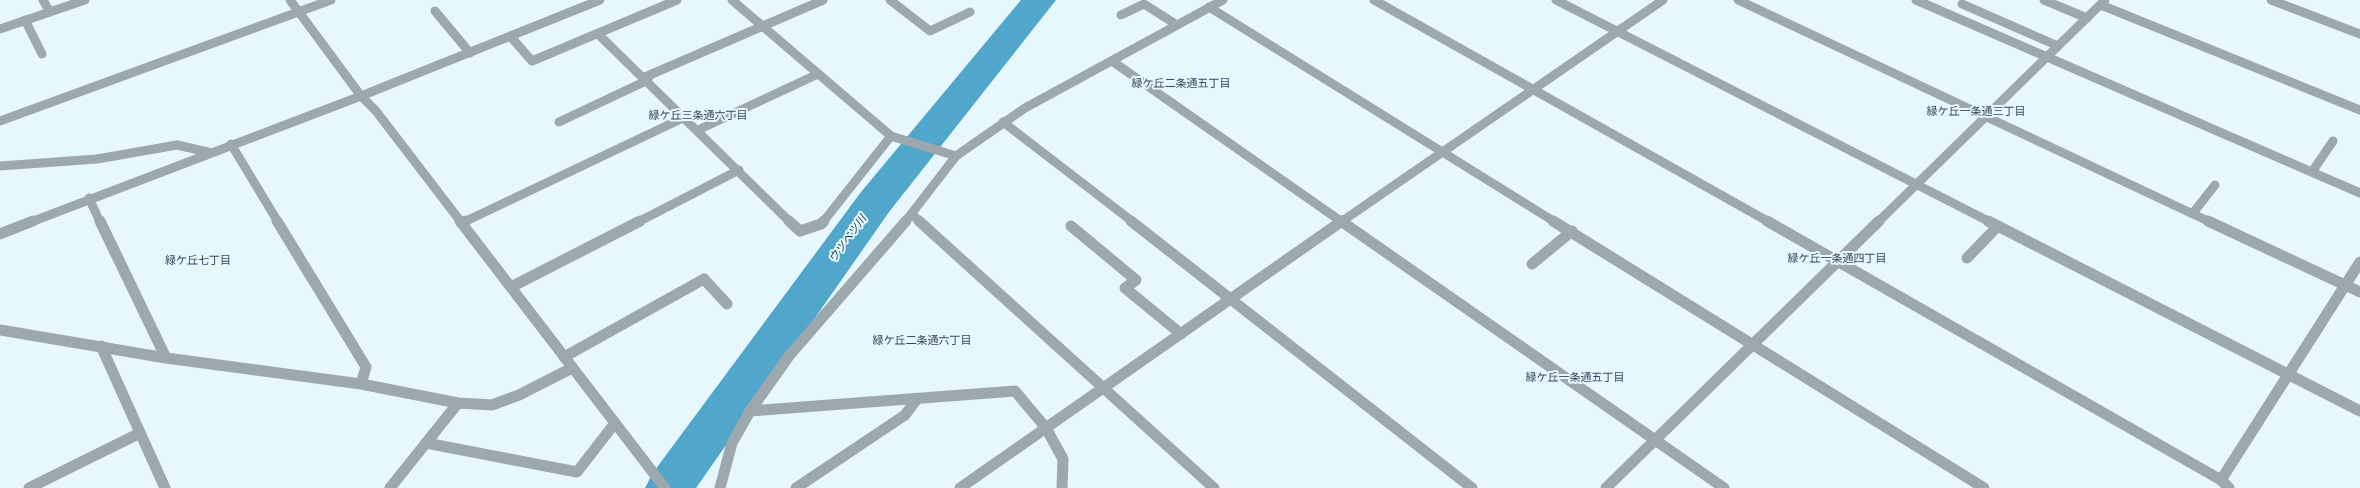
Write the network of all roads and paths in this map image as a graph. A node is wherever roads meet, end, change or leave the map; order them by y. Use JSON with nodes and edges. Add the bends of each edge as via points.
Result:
{"nodes":[{"id":1,"x":43,"y":0,"type":"edge"},
{"id":2,"x":85,"y":0,"type":"edge"},
{"id":3,"x":290,"y":0,"type":"edge"},
{"id":4,"x":331,"y":0,"type":"edge"},
{"id":5,"x":600,"y":0,"type":"edge"},
{"id":6,"x":677,"y":0,"type":"edge"},
{"id":7,"x":732,"y":0,"type":"edge"},
{"id":8,"x":823,"y":0,"type":"edge"},
{"id":9,"x":890,"y":0,"type":"edge"},
{"id":10,"x":1223,"y":0,"type":"edge"},
{"id":11,"x":1374,"y":0,"type":"edge"},
{"id":12,"x":1556,"y":0,"type":"edge"},
{"id":13,"x":1663,"y":0,"type":"edge"},
{"id":14,"x":1738,"y":0,"type":"edge"},
{"id":15,"x":1916,"y":0,"type":"edge"},
{"id":16,"x":2044,"y":0,"type":"edge"},
{"id":17,"x":2271,"y":0,"type":"edge"},
{"id":18,"x":2103,"y":2,"type":"edge"},
{"id":19,"x":1962,"y":4,"type":"dead end"},
{"id":20,"x":1209,"y":7,"type":"junction"},
{"id":21,"x":435,"y":11,"type":"dead end"},
{"id":22,"x":50,"y":12,"type":"junction"},
{"id":23,"x":299,"y":12,"type":"junction"},
{"id":24,"x":970,"y":12,"type":"dead end"},
{"id":25,"x":1121,"y":15,"type":"dead end"},
{"id":26,"x":2087,"y":18,"type":"junction"},
{"id":27,"x":25,"y":20,"type":"junction"},
{"id":28,"x":1177,"y":25,"type":"junction"},
{"id":29,"x":764,"y":27,"type":"junction"},
{"id":30,"x":0,"y":29,"type":"edge"},
{"id":31,"x":1617,"y":31,"type":"junction"},
{"id":32,"x":598,"y":34,"type":"junction"},
{"id":33,"x":2360,"y":34,"type":"edge"},
{"id":34,"x":511,"y":37,"type":"junction"},
{"id":35,"x":2058,"y":46,"type":"junction"},
{"id":36,"x":470,"y":53,"type":"junction"},
{"id":37,"x":42,"y":54,"type":"dead end"},
{"id":38,"x":2046,"y":58,"type":"junction"},
{"id":39,"x":1112,"y":61,"type":"junction"},
{"id":40,"x":818,"y":74,"type":"junction"},
{"id":41,"x":646,"y":79,"type":"junction"},
{"id":42,"x":1534,"y":88,"type":"junction"},
{"id":43,"x":361,"y":96,"type":"junction"},
{"id":44,"x":2360,"y":110,"type":"edge"},
{"id":45,"x":1987,"y":116,"type":"junction"},
{"id":46,"x":685,"y":117,"type":"junction"},
{"id":47,"x":0,"y":121,"type":"edge"},
{"id":48,"x":559,"y":122,"type":"dead end"},
{"id":49,"x":1003,"y":122,"type":"junction"},
{"id":50,"x":698,"y":130,"type":"junction"},
{"id":51,"x":895,"y":137,"type":"junction"},
{"id":52,"x":2333,"y":141,"type":"dead end"},
{"id":53,"x":231,"y":144,"type":"junction"},
{"id":54,"x":208,"y":152,"type":"junction"},
{"id":55,"x":1444,"y":152,"type":"junction"},
{"id":56,"x":956,"y":156,"type":"junction"},
{"id":57,"x":0,"y":166,"type":"edge"},
{"id":58,"x":739,"y":170,"type":"junction"},
{"id":59,"x":2312,"y":172,"type":"junction"},
{"id":60,"x":2215,"y":184,"type":"dead end"},
{"id":61,"x":1916,"y":186,"type":"junction"},
{"id":62,"x":2360,"y":193,"type":"edge"},
{"id":63,"x":89,"y":198,"type":"junction"},
{"id":64,"x":2193,"y":213,"type":"junction"},
{"id":65,"x":912,"y":214,"type":"junction"},
{"id":66,"x":1342,"y":221,"type":"junction"},
{"id":67,"x":461,"y":223,"type":"junction"},
{"id":68,"x":1071,"y":226,"type":"dead end"},
{"id":69,"x":1998,"y":227,"type":"junction"},
{"id":70,"x":1572,"y":231,"type":"junction"},
{"id":71,"x":0,"y":234,"type":"edge"},
{"id":72,"x":1967,"y":258,"type":"dead end"},
{"id":73,"x":1838,"y":261,"type":"junction"},
{"id":74,"x":2360,"y":262,"type":"edge"},
{"id":75,"x":1532,"y":264,"type":"dead end"},
{"id":76,"x":2345,"y":285,"type":"junction"},
{"id":77,"x":511,"y":287,"type":"junction"},
{"id":78,"x":2360,"y":292,"type":"edge"},
{"id":79,"x":1232,"y":298,"type":"junction"},
{"id":80,"x":727,"y":304,"type":"dead end"},
{"id":81,"x":0,"y":330,"type":"edge"},
{"id":82,"x":1181,"y":334,"type":"junction"},
{"id":83,"x":1753,"y":344,"type":"junction"},
{"id":84,"x":101,"y":346,"type":"junction"},
{"id":85,"x":564,"y":357,"type":"junction"},
{"id":86,"x":166,"y":358,"type":"junction"},
{"id":87,"x":572,"y":368,"type":"junction"},
{"id":88,"x":2289,"y":376,"type":"junction"},
{"id":89,"x":361,"y":384,"type":"junction"},
{"id":90,"x":1103,"y":388,"type":"junction"},
{"id":91,"x":917,"y":398,"type":"junction"},
{"id":92,"x":458,"y":403,"type":"junction"},
{"id":93,"x":750,"y":411,"type":"junction"},
{"id":94,"x":2360,"y":411,"type":"edge"},
{"id":95,"x":616,"y":423,"type":"junction"},
{"id":96,"x":1046,"y":428,"type":"junction"},
{"id":97,"x":140,"y":433,"type":"junction"},
{"id":98,"x":1656,"y":439,"type":"junction"},
{"id":99,"x":426,"y":443,"type":"junction"},
{"id":100,"x":2225,"y":484,"type":"edge"},
{"id":101,"x":28,"y":488,"type":"edge"},
{"id":102,"x":165,"y":488,"type":"edge"},
{"id":103,"x":390,"y":488,"type":"edge"},
{"id":104,"x":665,"y":488,"type":"edge"},
{"id":105,"x":720,"y":488,"type":"edge"},
{"id":106,"x":796,"y":488,"type":"edge"},
{"id":107,"x":960,"y":488,"type":"edge"},
{"id":108,"x":1062,"y":488,"type":"edge"},
{"id":109,"x":1214,"y":488,"type":"edge"},
{"id":110,"x":1472,"y":488,"type":"edge"},
{"id":111,"x":1606,"y":488,"type":"edge"},
{"id":112,"x":1724,"y":488,"type":"edge"},
{"id":113,"x":1984,"y":488,"type":"edge"}],
"edges":[{"from":1,"to":22,"type":"street"},
{"from":2,"to":22,"type":"street"},
{"from":3,"to":23,"type":"street"},
{"from":4,"to":23,"type":"street"},
{"from":5,"to":34,"type":"street"},
{"from":6,"to":32,"type":"street"},
{"from":7,"to":29,"type":"street"},
{"from":8,"to":29,"type":"street"},
{"from":9,"to":24,"type":"street","via":[[930,31]]},
{"from":10,"to":20,"type":"street"},
{"from":11,"to":42,"type":"street"},
{"from":12,"to":31,"type":"street"},
{"from":13,"to":31,"type":"street"},
{"from":14,"to":45,"type":"street"},
{"from":15,"to":38,"type":"street"},
{"from":16,"to":26,"type":"street"},
{"from":17,"to":33,"type":"street"},
{"from":18,"to":26,"type":"street"},
{"from":18,"to":44,"type":"street"},
{"from":19,"to":35,"type":"street"},
{"from":20,"to":28,"type":"street"},
{"from":20,"to":55,"type":"street"},
{"from":21,"to":36,"type":"street"},
{"from":22,"to":27,"type":"street"},
{"from":23,"to":43,"type":"street"},
{"from":23,"to":47,"type":"street"},
{"from":25,"to":28,"type":"street","via":[[1144,4]]},
{"from":26,"to":35,"type":"street"},
{"from":27,"to":30,"type":"street"},
{"from":27,"to":37,"type":"street"},
{"from":28,"to":39,"type":"street"},
{"from":29,"to":40,"type":"street"},
{"from":29,"to":41,"type":"street"},
{"from":31,"to":42,"type":"street"},
{"from":31,"to":61,"type":"street"},
{"from":32,"to":34,"type":"street","via":[[532,61]]},
{"from":32,"to":41,"type":"street"},
{"from":34,"to":36,"type":"street"},
{"from":35,"to":38,"type":"street"},
{"from":36,"to":43,"type":"street"},
{"from":38,"to":45,"type":"street"},
{"from":38,"to":59,"type":"street"},
{"from":39,"to":49,"type":"street"},
{"from":39,"to":66,"type":"street"},
{"from":40,"to":50,"type":"street"},
{"from":40,"to":51,"type":"street"},
{"from":41,"to":46,"type":"street"},
{"from":41,"to":48,"type":"street"},
{"from":42,"to":55,"type":"street"},
{"from":42,"to":73,"type":"street"},
{"from":43,"to":53,"type":"street"},
{"from":43,"to":67,"type":"street","via":[[376,111]]},
{"from":45,"to":61,"type":"street"},
{"from":45,"to":64,"type":"street"},
{"from":46,"to":50,"type":"street"},
{"from":46,"to":67,"type":"street"},
{"from":49,"to":56,"type":"street"},
{"from":49,"to":79,"type":"street"},
{"from":50,"to":58,"type":"street"},
{"from":51,"to":56,"type":"street"},
{"from":51,"to":58,"type":"street","via":[[821,224],[800,231]]},
{"from":52,"to":59,"type":"street"},
{"from":53,"to":54,"type":"street"},
{"from":53,"to":89,"type":"street","via":[[366,367]]},
{"from":54,"to":57,"type":"street","via":[[177,145],[97,159]]},
{"from":54,"to":63,"type":"street"},
{"from":55,"to":66,"type":"street"},
{"from":55,"to":70,"type":"street"},
{"from":56,"to":65,"type":"street"},
{"from":58,"to":77,"type":"street"},
{"from":59,"to":62,"type":"street"},
{"from":60,"to":64,"type":"street"},
{"from":61,"to":69,"type":"street"},
{"from":61,"to":73,"type":"street"},
{"from":63,"to":71,"type":"street"},
{"from":63,"to":86,"type":"street"},
{"from":64,"to":76,"type":"street"},
{"from":65,"to":90,"type":"street"},
{"from":65,"to":93,"type":"street","via":[[789,356]]},
{"from":66,"to":79,"type":"street"},
{"from":66,"to":98,"type":"street"},
{"from":67,"to":77,"type":"street"},
{"from":68,"to":82,"type":"street","via":[[1136,280],[1125,288]]},
{"from":69,"to":72,"type":"street"},
{"from":69,"to":88,"type":"street"},
{"from":70,"to":75,"type":"street"},
{"from":70,"to":83,"type":"street"},
{"from":73,"to":83,"type":"street"},
{"from":73,"to":100,"type":"street"},
{"from":74,"to":76,"type":"street"},
{"from":76,"to":78,"type":"street"},
{"from":76,"to":88,"type":"street"},
{"from":77,"to":85,"type":"street"},
{"from":79,"to":82,"type":"street"},
{"from":79,"to":110,"type":"street"},
{"from":80,"to":85,"type":"street","via":[[704,280]]},
{"from":81,"to":84,"type":"street"},
{"from":82,"to":90,"type":"street"},
{"from":83,"to":98,"type":"street"},
{"from":83,"to":113,"type":"street"},
{"from":84,"to":86,"type":"street"},
{"from":84,"to":97,"type":"street"},
{"from":85,"to":87,"type":"street"},
{"from":86,"to":89,"type":"street"},
{"from":87,"to":92,"type":"street","via":[[519,396],[492,405]]},
{"from":87,"to":95,"type":"street"},
{"from":88,"to":94,"type":"street"},
{"from":88,"to":100,"type":"street"},
{"from":89,"to":92,"type":"street"},
{"from":90,"to":96,"type":"street"},
{"from":90,"to":109,"type":"street"},
{"from":91,"to":93,"type":"street"},
{"from":91,"to":96,"type":"street","via":[[1015,391]]},
{"from":91,"to":106,"type":"street","via":[[905,415]]},
{"from":92,"to":99,"type":"street"},
{"from":93,"to":105,"type":"street","via":[[732,443]]},
{"from":95,"to":99,"type":"street","via":[[577,472]]},
{"from":95,"to":104,"type":"street"},
{"from":96,"to":107,"type":"street"},
{"from":96,"to":108,"type":"street","via":[[1063,459]]},
{"from":97,"to":101,"type":"street"},
{"from":97,"to":102,"type":"street"},
{"from":98,"to":111,"type":"street"},
{"from":98,"to":112,"type":"street"},
{"from":99,"to":103,"type":"street"}]}
